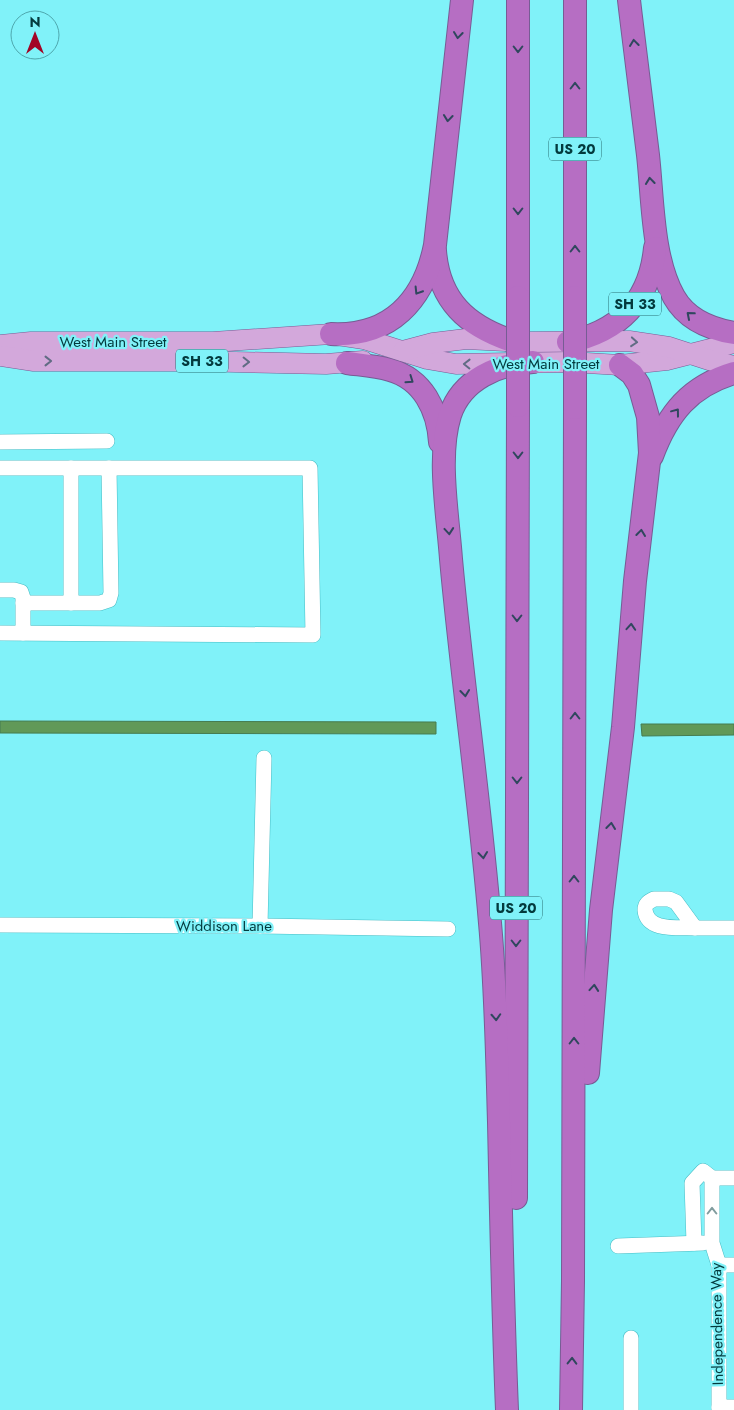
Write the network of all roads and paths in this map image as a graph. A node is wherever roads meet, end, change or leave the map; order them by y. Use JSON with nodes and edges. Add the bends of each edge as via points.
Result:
{"nodes":[{"id":1,"x":462,"y":0,"type":"edge"},
{"id":2,"x":518,"y":0,"type":"edge"},
{"id":3,"x":576,"y":0,"type":"edge"},
{"id":4,"x":629,"y":0,"type":"edge"},
{"id":5,"x":656,"y":229,"type":"junction"},
{"id":6,"x":435,"y":245,"type":"junction"},
{"id":7,"x":734,"y":333,"type":"edge"},
{"id":8,"x":331,"y":334,"type":"junction"},
{"id":9,"x":512,"y":341,"type":"junction"},
{"id":10,"x":568,"y":342,"type":"junction"},
{"id":11,"x":734,"y":343,"type":"edge"},
{"id":12,"x":0,"y":345,"type":"edge"},
{"id":13,"x":403,"y":351,"type":"junction"},
{"id":14,"x":690,"y":354,"type":"junction"},
{"id":15,"x":0,"y":356,"type":"edge"},
{"id":16,"x":533,"y":362,"type":"junction"},
{"id":17,"x":347,"y":363,"type":"junction"},
{"id":18,"x":620,"y":365,"type":"junction"},
{"id":19,"x":734,"y":366,"type":"edge"},
{"id":20,"x":734,"y":373,"type":"edge"},
{"id":21,"x":88,"y":441,"type":"junction"},
{"id":22,"x":107,"y":441,"type":"dead end"},
{"id":23,"x":0,"y":442,"type":"edge"},
{"id":24,"x":0,"y":468,"type":"edge"},
{"id":25,"x":71,"y":468,"type":"junction"},
{"id":26,"x":87,"y":468,"type":"junction"},
{"id":27,"x":109,"y":468,"type":"junction"},
{"id":28,"x":648,"y":471,"type":"junction"},
{"id":29,"x":445,"y":483,"type":"junction"},
{"id":30,"x":0,"y":590,"type":"edge"},
{"id":31,"x":71,"y":602,"type":"junction"},
{"id":32,"x":23,"y":603,"type":"junction"},
{"id":33,"x":0,"y":633,"type":"edge"},
{"id":34,"x":23,"y":633,"type":"junction"},
{"id":35,"x":264,"y":758,"type":"dead end"},
{"id":36,"x":0,"y":926,"type":"edge"},
{"id":37,"x":260,"y":926,"type":"junction"},
{"id":38,"x":695,"y":928,"type":"dead end"},
{"id":39,"x":734,"y":928,"type":"edge"},
{"id":40,"x":448,"y":929,"type":"dead end"},
{"id":41,"x":707,"y":1174,"type":"junction"},
{"id":42,"x":734,"y":1178,"type":"edge"},
{"id":43,"x":694,"y":1243,"type":"junction"},
{"id":44,"x":712,"y":1244,"type":"junction"},
{"id":45,"x":618,"y":1246,"type":"dead end"},
{"id":46,"x":726,"y":1266,"type":"edge"},
{"id":47,"x":574,"y":1281,"type":"junction"},
{"id":48,"x":631,"y":1338,"type":"dead end"},
{"id":49,"x":724,"y":1408,"type":"edge"},
{"id":50,"x":507,"y":1410,"type":"edge"},
{"id":51,"x":515,"y":1410,"type":"edge"},
{"id":52,"x":571,"y":1410,"type":"edge"},
{"id":53,"x":631,"y":1410,"type":"edge"}],
"edges":[{"from":1,"to":6,"type":"highway","number":"SH 33","one_way":true},
{"from":2,"to":51,"type":"highway","number":"US 20","one_way":true,"bridge":true},
{"from":47,"to":3,"type":"highway","number":"US 20","one_way":true,"bridge":true},
{"from":5,"to":4,"type":"highway","number":"SH 33","one_way":true},
{"from":7,"to":5,"type":"highway","one_way":true,"via":[[705,325],[681,306],[664,275]]},
{"from":5,"to":10,"type":"highway","number":"SH 33","via":[[652,268],[632,308],[610,326]]},
{"from":6,"to":8,"type":"highway","number":"SH 33","one_way":true,"via":[[421,286],[400,313],[367,331]]},
{"from":6,"to":9,"type":"highway","via":[[442,283],[456,308],[477,326]]},
{"from":8,"to":12,"type":"main road","name":"West Main Street","number":"SH 33","via":[[223,342],[31,342]]},
{"from":8,"to":13,"type":"main road","name":"West Main Street","via":[[364,339]]},
{"from":9,"to":10,"type":"main road","name":"West Main Street","number":"SH 33"},
{"from":9,"to":13,"type":"main road","name":"West Main Street","number":"SH 33","via":[[449,341]]},
{"from":10,"to":14,"type":"main road","name":"West Main Street","one_way":true,"via":[[629,341]]},
{"from":11,"to":14,"type":"main road","name":"West Main Street"},
{"from":16,"to":13,"type":"main road","name":"West Main Street","one_way":true,"via":[[456,364]]},
{"from":13,"to":17,"type":"main road","name":"West Main Street","number":"SH 33"},
{"from":14,"to":18,"type":"main road","name":"West Main Street","via":[[650,363]]},
{"from":14,"to":19,"type":"main road","name":"West Main Street"},
{"from":15,"to":17,"type":"main road","name":"West Main Street","number":"SH 33","one_way":true,"via":[[34,361]]},
{"from":16,"to":18,"type":"main road","name":"West Main Street"},
{"from":16,"to":29,"type":"highway","via":[[498,368],[462,392],[448,424]]},
{"from":17,"to":29,"type":"highway","one_way":true,"via":[[389,369],[408,378],[424,393],[437,421]]},
{"from":18,"to":28,"type":"highway","via":[[636,379],[644,401],[650,435]]},
{"from":28,"to":20,"type":"highway","one_way":true,"via":[[658,441],[683,402],[703,385]]},
{"from":21,"to":22,"type":"street"},
{"from":21,"to":23,"type":"street"},
{"from":21,"to":26,"type":"street"},
{"from":24,"to":25,"type":"street"},
{"from":25,"to":26,"type":"street"},
{"from":25,"to":31,"type":"street"},
{"from":26,"to":27,"type":"street"},
{"from":27,"to":31,"type":"street","via":[[111,593],[109,600]]},
{"from":27,"to":34,"type":"street","via":[[310,468],[313,635]]},
{"from":47,"to":28,"type":"highway","one_way":true,"via":[[598,944]]},
{"from":29,"to":50,"type":"highway","one_way":true,"via":[[493,962]]},
{"from":30,"to":32,"type":"street","via":[[20,592]]},
{"from":31,"to":32,"type":"street"},
{"from":32,"to":34,"type":"street"},
{"from":33,"to":34,"type":"street"},
{"from":35,"to":37,"type":"street"},
{"from":36,"to":37,"type":"street","name":"Widdison Lane"},
{"from":37,"to":40,"type":"street","name":"Widdison Lane"},
{"from":38,"to":39,"type":"street"},
{"from":41,"to":42,"type":"street"},
{"from":41,"to":43,"type":"street","via":[[692,1183]]},
{"from":44,"to":41,"type":"street","name":"Independence Way","one_way":true},
{"from":43,"to":44,"type":"street"},
{"from":43,"to":45,"type":"street"},
{"from":44,"to":46,"type":"street","name":"Independence Way"},
{"from":46,"to":49,"type":"street","name":"Independence Way"},
{"from":52,"to":47,"type":"highway","number":"US 20","one_way":true},
{"from":48,"to":53,"type":"street"}]}
